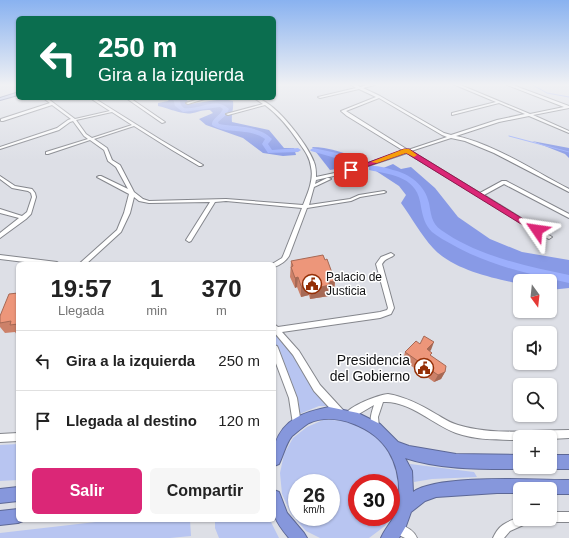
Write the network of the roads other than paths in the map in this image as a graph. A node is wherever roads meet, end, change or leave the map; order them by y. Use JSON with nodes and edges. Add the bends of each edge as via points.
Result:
{"nodes":[{"id":1,"x":36,"y":109,"type":"edge"},
{"id":2,"x":59,"y":109,"type":"edge"},
{"id":3,"x":110,"y":109,"type":"edge"},
{"id":4,"x":144,"y":109,"type":"edge"},
{"id":5,"x":246,"y":109,"type":"edge"},
{"id":6,"x":273,"y":109,"type":"edge"},
{"id":7,"x":345,"y":109,"type":"edge"},
{"id":8,"x":398,"y":109,"type":"edge"},
{"id":9,"x":472,"y":109,"type":"edge"},
{"id":10,"x":515,"y":109,"type":"edge"},
{"id":11,"x":556,"y":109,"type":"edge"},
{"id":12,"x":113,"y":111,"type":"junction"},
{"id":13,"x":228,"y":114,"type":"dead end"},
{"id":14,"x":453,"y":114,"type":"dead end"},
{"id":15,"x":526,"y":114,"type":"junction"},
{"id":16,"x":2,"y":120,"type":"dead end"},
{"id":17,"x":74,"y":120,"type":"junction"},
{"id":18,"x":163,"y":122,"type":"dead end"},
{"id":19,"x":135,"y":125,"type":"junction"},
{"id":20,"x":569,"y":132,"type":"edge"},
{"id":21,"x":449,"y":137,"type":"junction"},
{"id":22,"x":90,"y":139,"type":"junction"},
{"id":23,"x":0,"y":148,"type":"edge"},
{"id":24,"x":407,"y":151,"type":"junction"},
{"id":25,"x":47,"y":153,"type":"dead end"},
{"id":26,"x":201,"y":165,"type":"dead end"},
{"id":27,"x":314,"y":171,"type":"junction"},
{"id":28,"x":340,"y":174,"type":"junction"},
{"id":29,"x":332,"y":175,"type":"junction"},
{"id":30,"x":0,"y":177,"type":"edge"},
{"id":31,"x":99,"y":177,"type":"dead end"},
{"id":32,"x":312,"y":182,"type":"junction"},
{"id":33,"x":569,"y":190,"type":"edge"},
{"id":34,"x":132,"y":192,"type":"junction"},
{"id":35,"x":384,"y":192,"type":"dead end"},
{"id":36,"x":480,"y":195,"type":"junction"},
{"id":37,"x":214,"y":200,"type":"junction"},
{"id":38,"x":304,"y":207,"type":"junction"},
{"id":39,"x":0,"y":211,"type":"edge"},
{"id":40,"x":569,"y":216,"type":"edge"},
{"id":41,"x":24,"y":218,"type":"junction"},
{"id":42,"x":0,"y":236,"type":"edge"},
{"id":43,"x":549,"y":237,"type":"dead end"},
{"id":44,"x":189,"y":240,"type":"dead end"},
{"id":45,"x":391,"y":255,"type":"dead end"},
{"id":46,"x":0,"y":257,"type":"edge"},
{"id":47,"x":41,"y":262,"type":"edge"},
{"id":48,"x":84,"y":262,"type":"edge"},
{"id":49,"x":276,"y":264,"type":"edge"},
{"id":50,"x":276,"y":328,"type":"edge"},
{"id":51,"x":276,"y":353,"type":"edge"},
{"id":52,"x":380,"y":399,"type":"junction"},
{"id":53,"x":344,"y":414,"type":"junction"},
{"id":54,"x":297,"y":424,"type":"junction"},
{"id":55,"x":375,"y":427,"type":"junction"},
{"id":56,"x":569,"y":434,"type":"edge"},
{"id":57,"x":16,"y":437,"type":"edge"},
{"id":58,"x":0,"y":438,"type":"edge"},
{"id":59,"x":394,"y":447,"type":"junction"},
{"id":60,"x":276,"y":452,"type":"edge"},
{"id":61,"x":513,"y":462,"type":"edge"},
{"id":62,"x":557,"y":462,"type":"edge"},
{"id":63,"x":569,"y":462,"type":"edge"},
{"id":64,"x":569,"y":487,"type":"edge"},
{"id":65,"x":16,"y":494,"type":"edge"},
{"id":66,"x":0,"y":496,"type":"edge"},
{"id":67,"x":276,"y":505,"type":"edge"},
{"id":68,"x":405,"y":507,"type":"junction"},
{"id":69,"x":16,"y":516,"type":"edge"},
{"id":70,"x":557,"y":517,"type":"edge"},
{"id":71,"x":569,"y":517,"type":"edge"},
{"id":72,"x":0,"y":518,"type":"edge"},
{"id":73,"x":513,"y":525,"type":"edge"},
{"id":74,"x":393,"y":533,"type":"edge"},
{"id":75,"x":300,"y":538,"type":"edge"},
{"id":76,"x":412,"y":538,"type":"edge"},
{"id":77,"x":498,"y":538,"type":"edge"}],
"edges":[{"from":1,"to":16,"type":"street"},
{"from":2,"to":17,"type":"street"},
{"from":3,"to":12,"type":"street"},
{"from":4,"to":18,"type":"street"},
{"from":5,"to":13,"type":"street"},
{"from":6,"to":27,"type":"street","via":[[280,114],[309,154]]},
{"from":7,"to":24,"type":"street","via":[[343,110],[348,115]]},
{"from":8,"to":21,"type":"street"},
{"from":9,"to":14,"type":"street"},
{"from":10,"to":15,"type":"street"},
{"from":11,"to":15,"type":"street"},
{"from":12,"to":17,"type":"street"},
{"from":12,"to":19,"type":"street"},
{"from":15,"to":20,"type":"street"},
{"from":15,"to":21,"type":"street"},
{"from":17,"to":22,"type":"street"},
{"from":17,"to":23,"type":"street","via":[[58,129]]},
{"from":19,"to":22,"type":"street"},
{"from":19,"to":26,"type":"street","via":[[164,145]]},
{"from":21,"to":24,"type":"street"},
{"from":21,"to":33,"type":"street","via":[[487,149]]},
{"from":22,"to":25,"type":"street"},
{"from":22,"to":34,"type":"street","via":[[108,151],[110,161],[119,168]]},
{"from":24,"to":28,"type":"street"},
{"from":24,"to":36,"type":"street"},
{"from":27,"to":29,"type":"street"},
{"from":27,"to":32,"type":"street"},
{"from":28,"to":29,"type":"street"},
{"from":28,"to":32,"type":"street"},
{"from":29,"to":32,"type":"street"},
{"from":30,"to":41,"type":"street","via":[[33,193],[31,209]]},
{"from":31,"to":34,"type":"street"},
{"from":32,"to":38,"type":"street"},
{"from":34,"to":37,"type":"street","via":[[141,200],[149,202]]},
{"from":34,"to":48,"type":"street","via":[[127,213],[119,230]]},
{"from":35,"to":38,"type":"street"},
{"from":36,"to":40,"type":"street","via":[[504,182]]},
{"from":36,"to":43,"type":"street"},
{"from":37,"to":38,"type":"street"},
{"from":37,"to":44,"type":"street"},
{"from":38,"to":49,"type":"street","via":[[286,256]]},
{"from":39,"to":41,"type":"street"},
{"from":41,"to":42,"type":"street"},
{"from":45,"to":50,"type":"street","via":[[383,258],[379,264],[391,308],[389,312]]},
{"from":46,"to":47,"type":"street"},
{"from":50,"to":53,"type":"street","via":[[296,353],[317,388]]},
{"from":51,"to":54,"type":"street","via":[[291,392]]},
{"from":52,"to":53,"type":"street"},
{"from":52,"to":55,"type":"street","via":[[374,417]]},
{"from":52,"to":56,"type":"street","via":[[404,402],[446,425],[476,432],[512,435]]},
{"from":53,"to":54,"type":"highway","via":[[331,412],[313,416]]},
{"from":53,"to":55,"type":"highway","via":[[358,417]]},
{"from":54,"to":60,"type":"highway","via":[[284,437]]},
{"from":55,"to":59,"type":"highway"},
{"from":57,"to":58,"type":"street"},
{"from":59,"to":61,"type":"highway","via":[[435,459],[482,463]]},
{"from":59,"to":68,"type":"highway","via":[[405,475]]},
{"from":62,"to":63,"type":"highway"},
{"from":64,"to":68,"type":"highway","via":[[497,486],[436,490],[421,495]]},
{"from":65,"to":66,"type":"highway"},
{"from":67,"to":75,"type":"highway","via":[[289,528]]},
{"from":68,"to":74,"type":"highway"},
{"from":69,"to":72,"type":"highway"},
{"from":70,"to":71,"type":"street"},
{"from":73,"to":77,"type":"street","via":[[507,527]]},
{"from":74,"to":76,"type":"street","via":[[407,533]]}]}
